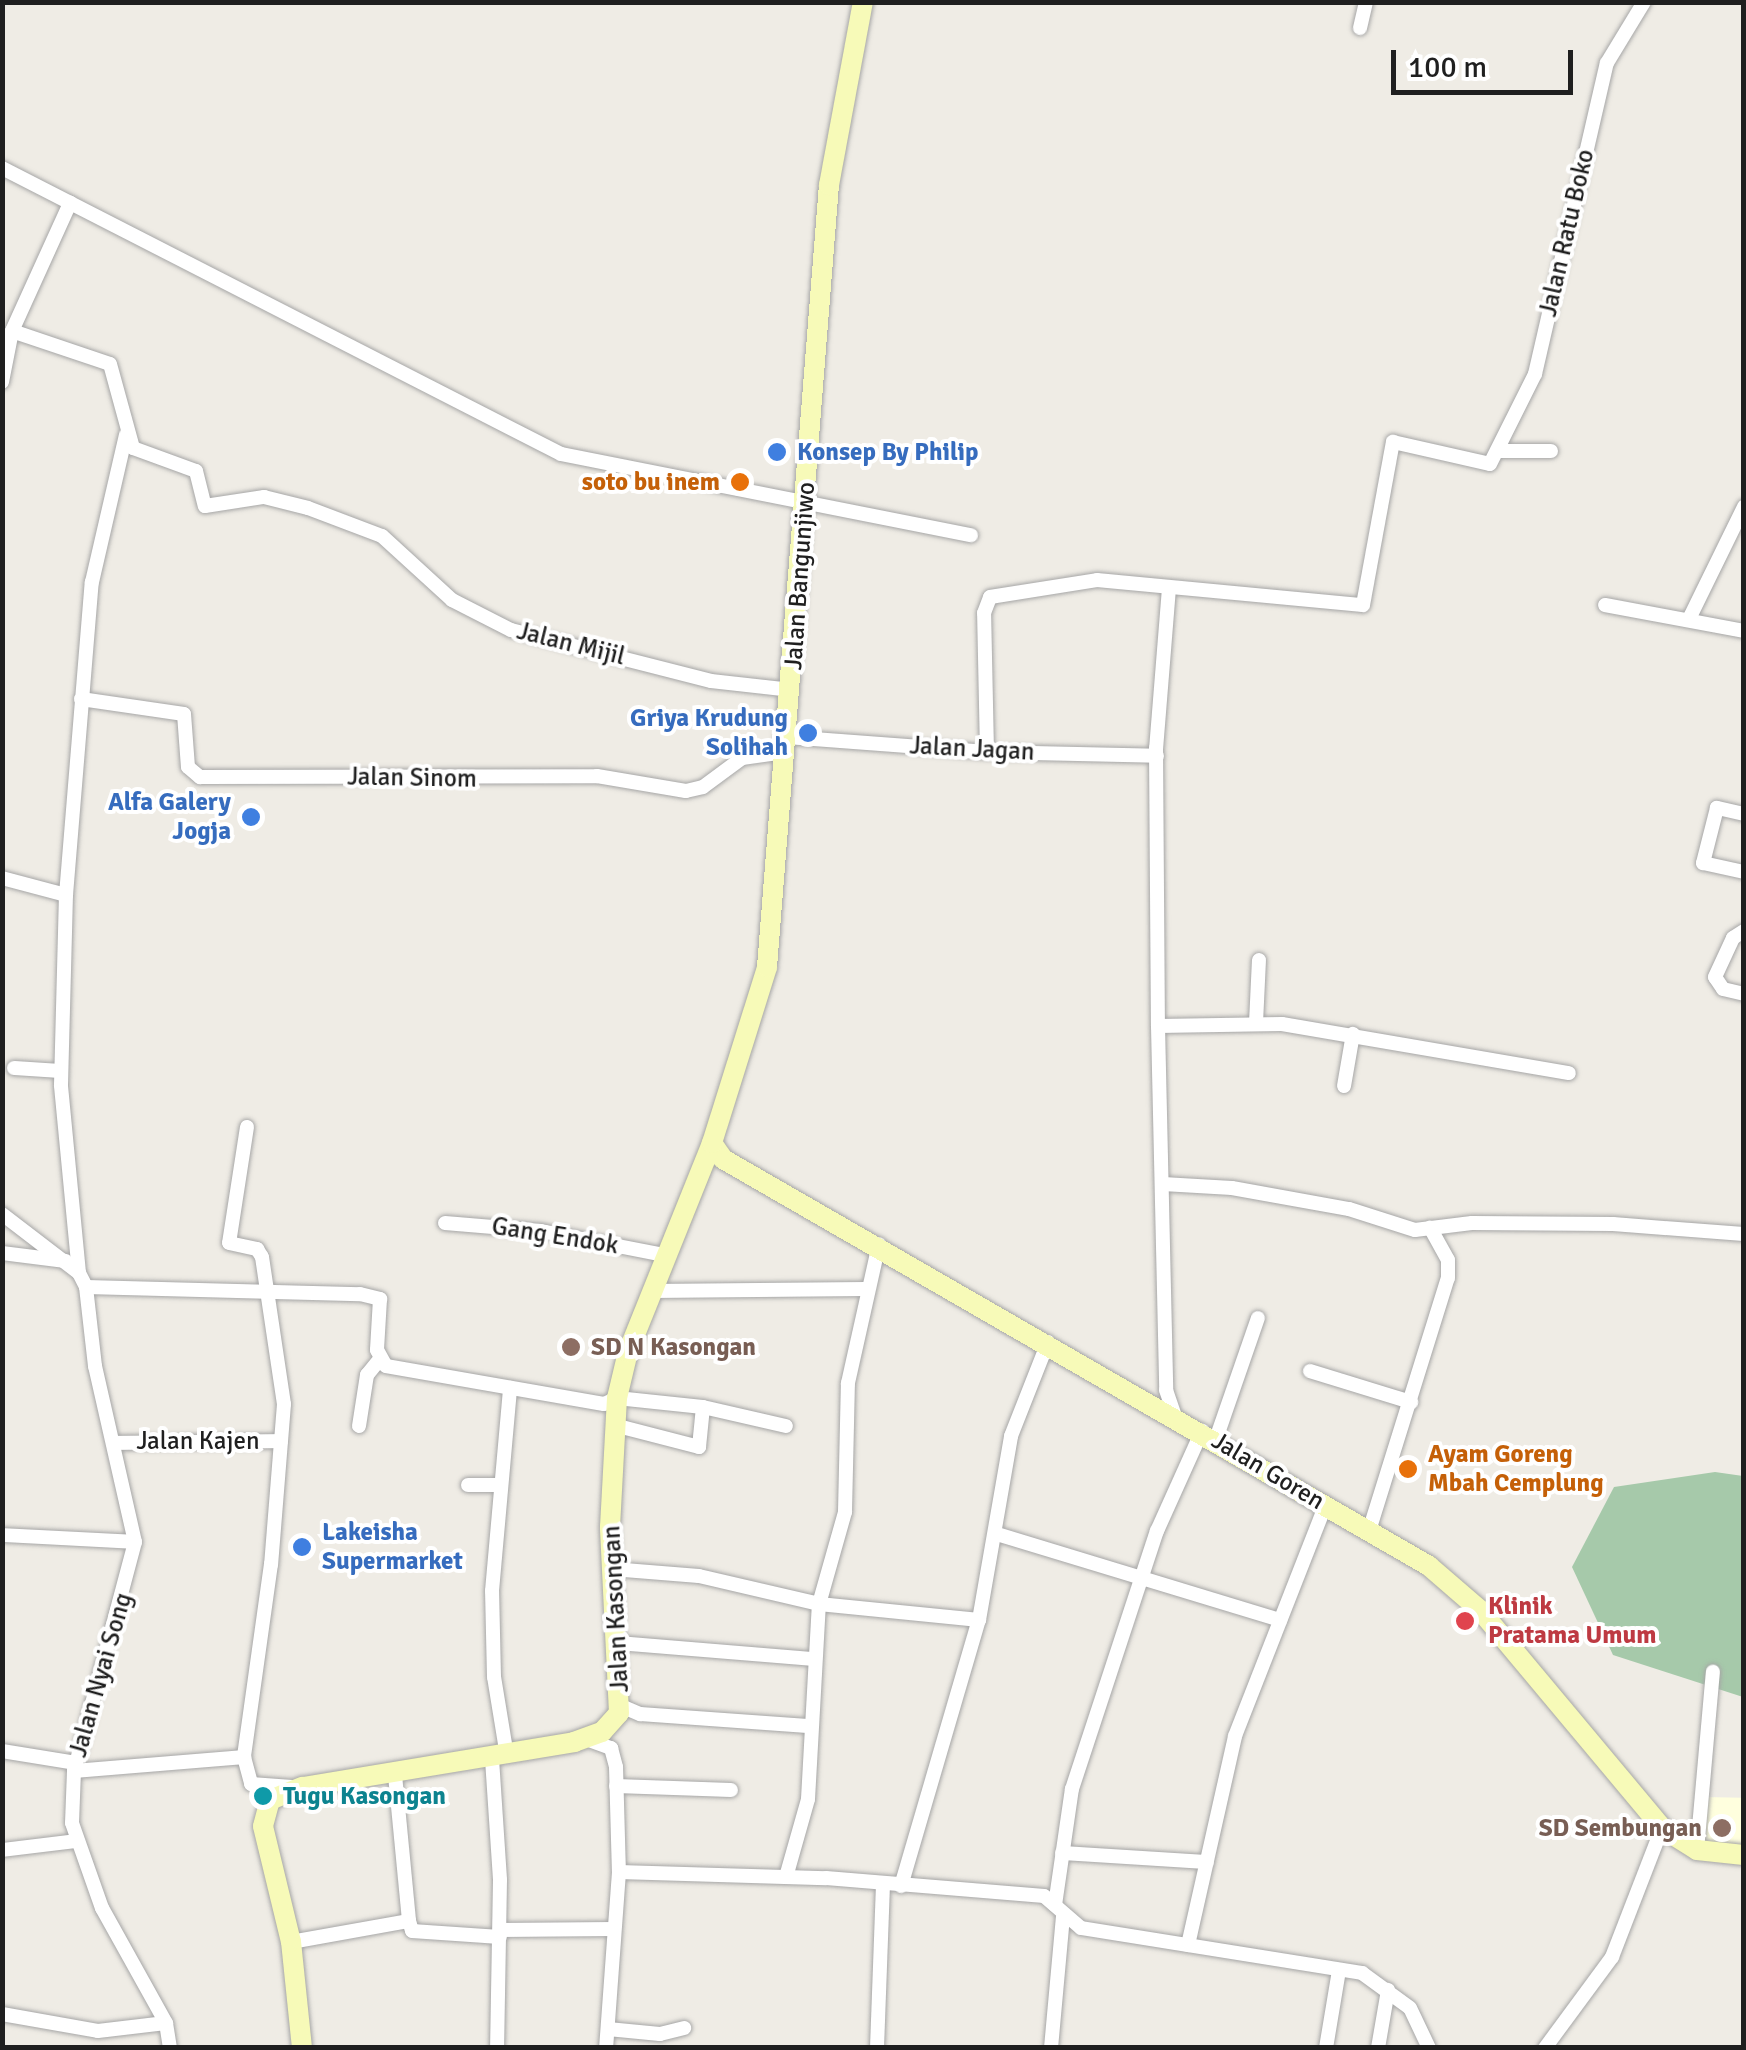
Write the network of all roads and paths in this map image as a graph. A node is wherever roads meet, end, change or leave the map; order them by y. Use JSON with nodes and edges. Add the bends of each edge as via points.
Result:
{"nodes":[{"id":1,"x":862,"y":2,"type":"edge"},
{"id":2,"x":1366,"y":2,"type":"edge"},
{"id":3,"x":1644,"y":2,"type":"edge"},
{"id":4,"x":1360,"y":28,"type":"dead end"},
{"id":5,"x":2,"y":168,"type":"edge"},
{"id":6,"x":70,"y":203,"type":"junction"},
{"id":7,"x":12,"y":331,"type":"junction"},
{"id":8,"x":2,"y":382,"type":"edge"},
{"id":9,"x":126,"y":435,"type":"junction"},
{"id":10,"x":1552,"y":450,"type":"dead end"},
{"id":11,"x":1493,"y":458,"type":"junction"},
{"id":12,"x":805,"y":502,"type":"junction"},
{"id":13,"x":1744,"y":507,"type":"edge"},
{"id":14,"x":971,"y":535,"type":"dead end"},
{"id":15,"x":1169,"y":588,"type":"junction"},
{"id":16,"x":1605,"y":605,"type":"dead end"},
{"id":17,"x":1690,"y":617,"type":"junction"},
{"id":18,"x":1744,"y":631,"type":"edge"},
{"id":19,"x":791,"y":690,"type":"junction"},
{"id":20,"x":81,"y":699,"type":"junction"},
{"id":21,"x":786,"y":744,"type":"junction"},
{"id":22,"x":987,"y":752,"type":"junction"},
{"id":23,"x":1157,"y":756,"type":"junction"},
{"id":24,"x":1741,"y":808,"type":"edge"},
{"id":25,"x":1744,"y":872,"type":"edge"},
{"id":26,"x":2,"y":878,"type":"edge"},
{"id":27,"x":66,"y":896,"type":"junction"},
{"id":28,"x":1744,"y":931,"type":"edge"},
{"id":29,"x":1259,"y":960,"type":"dead end"},
{"id":30,"x":1744,"y":994,"type":"edge"},
{"id":31,"x":1256,"y":1023,"type":"junction"},
{"id":32,"x":1158,"y":1026,"type":"junction"},
{"id":33,"x":1353,"y":1034,"type":"junction"},
{"id":34,"x":14,"y":1068,"type":"dead end"},
{"id":35,"x":61,"y":1071,"type":"junction"},
{"id":36,"x":1569,"y":1073,"type":"dead end"},
{"id":37,"x":1344,"y":1086,"type":"dead end"},
{"id":38,"x":247,"y":1128,"type":"dead end"},
{"id":39,"x":714,"y":1155,"type":"junction"},
{"id":40,"x":1163,"y":1184,"type":"junction"},
{"id":41,"x":2,"y":1214,"type":"edge"},
{"id":42,"x":445,"y":1223,"type":"dead end"},
{"id":43,"x":1430,"y":1228,"type":"junction"},
{"id":44,"x":1744,"y":1234,"type":"edge"},
{"id":45,"x":880,"y":1244,"type":"junction"},
{"id":46,"x":2,"y":1253,"type":"edge"},
{"id":47,"x":665,"y":1255,"type":"junction"},
{"id":48,"x":66,"y":1262,"type":"junction"},
{"id":49,"x":78,"y":1273,"type":"junction"},
{"id":50,"x":86,"y":1287,"type":"junction"},
{"id":51,"x":652,"y":1290,"type":"junction"},
{"id":52,"x":866,"y":1290,"type":"junction"},
{"id":53,"x":271,"y":1292,"type":"junction"},
{"id":54,"x":1258,"y":1318,"type":"dead end"},
{"id":55,"x":1048,"y":1342,"type":"junction"},
{"id":56,"x":379,"y":1360,"type":"junction"},
{"id":57,"x":1310,"y":1371,"type":"dead end"},
{"id":58,"x":510,"y":1388,"type":"junction"},
{"id":59,"x":1156,"y":1394,"type":"junction"},
{"id":60,"x":617,"y":1398,"type":"junction"},
{"id":61,"x":1411,"y":1402,"type":"junction"},
{"id":62,"x":703,"y":1407,"type":"junction"},
{"id":63,"x":614,"y":1425,"type":"junction"},
{"id":64,"x":359,"y":1426,"type":"dead end"},
{"id":65,"x":786,"y":1426,"type":"dead end"},
{"id":66,"x":1209,"y":1435,"type":"junction"},
{"id":67,"x":282,"y":1441,"type":"junction"},
{"id":68,"x":115,"y":1443,"type":"junction"},
{"id":69,"x":468,"y":1485,"type":"dead end"},
{"id":70,"x":501,"y":1485,"type":"junction"},
{"id":71,"x":1325,"y":1506,"type":"junction"},
{"id":72,"x":1369,"y":1531,"type":"junction"},
{"id":73,"x":996,"y":1534,"type":"junction"},
{"id":74,"x":2,"y":1535,"type":"edge"},
{"id":75,"x":134,"y":1542,"type":"junction"},
{"id":76,"x":612,"y":1570,"type":"junction"},
{"id":77,"x":1143,"y":1575,"type":"junction"},
{"id":78,"x":818,"y":1604,"type":"junction"},
{"id":79,"x":979,"y":1620,"type":"junction"},
{"id":80,"x":1280,"y":1620,"type":"junction"},
{"id":81,"x":618,"y":1643,"type":"junction"},
{"id":82,"x":814,"y":1659,"type":"junction"},
{"id":83,"x":1713,"y":1672,"type":"dead end"},
{"id":84,"x":620,"y":1710,"type":"junction"},
{"id":85,"x":808,"y":1726,"type":"junction"},
{"id":86,"x":585,"y":1738,"type":"junction"},
{"id":87,"x":2,"y":1751,"type":"edge"},
{"id":88,"x":244,"y":1757,"type":"junction"},
{"id":89,"x":499,"y":1757,"type":"junction"},
{"id":90,"x":75,"y":1767,"type":"junction"},
{"id":91,"x":616,"y":1767,"type":"junction"},
{"id":92,"x":396,"y":1775,"type":"junction"},
{"id":93,"x":247,"y":1779,"type":"junction"},
{"id":94,"x":616,"y":1786,"type":"junction"},
{"id":95,"x":303,"y":1787,"type":"junction"},
{"id":96,"x":731,"y":1790,"type":"dead end"},
{"id":97,"x":263,"y":1826,"type":"junction"},
{"id":98,"x":1662,"y":1828,"type":"junction"},
{"id":99,"x":76,"y":1841,"type":"junction"},
{"id":100,"x":2,"y":1850,"type":"edge"},
{"id":101,"x":1698,"y":1850,"type":"junction"},
{"id":102,"x":1062,"y":1854,"type":"junction"},
{"id":103,"x":1744,"y":1855,"type":"edge"},
{"id":104,"x":1206,"y":1862,"type":"junction"},
{"id":105,"x":620,"y":1872,"type":"junction"},
{"id":106,"x":786,"y":1878,"type":"junction"},
{"id":107,"x":883,"y":1884,"type":"junction"},
{"id":108,"x":900,"y":1886,"type":"junction"},
{"id":109,"x":1059,"y":1910,"type":"junction"},
{"id":110,"x":409,"y":1922,"type":"junction"},
{"id":111,"x":614,"y":1929,"type":"junction"},
{"id":112,"x":500,"y":1934,"type":"junction"},
{"id":113,"x":291,"y":1942,"type":"junction"},
{"id":114,"x":1188,"y":1944,"type":"junction"},
{"id":115,"x":1338,"y":1970,"type":"junction"},
{"id":116,"x":1388,"y":1990,"type":"junction"},
{"id":117,"x":2,"y":2014,"type":"edge"},
{"id":118,"x":166,"y":2023,"type":"junction"},
{"id":119,"x":608,"y":2028,"type":"junction"},
{"id":120,"x":684,"y":2028,"type":"dead end"},
{"id":121,"x":170,"y":2048,"type":"edge"},
{"id":122,"x":302,"y":2048,"type":"edge"},
{"id":123,"x":497,"y":2048,"type":"edge"},
{"id":124,"x":606,"y":2048,"type":"edge"},
{"id":125,"x":877,"y":2048,"type":"edge"},
{"id":126,"x":1051,"y":2048,"type":"edge"},
{"id":127,"x":1326,"y":2048,"type":"edge"},
{"id":128,"x":1378,"y":2048,"type":"edge"},
{"id":129,"x":1428,"y":2048,"type":"edge"},
{"id":130,"x":1545,"y":2048,"type":"edge"}],
"edges":[{"from":1,"to":12,"type":"main road","name":"Jalan Bangunjiwo","via":[[829,185]]},
{"from":2,"to":4,"type":"street"},
{"from":3,"to":11,"type":"street","name":"Jalan Ratu Boko","via":[[1608,63],[1535,374]]},
{"from":5,"to":6,"type":"street"},
{"from":6,"to":7,"type":"street"},
{"from":6,"to":12,"type":"street","via":[[561,454]]},
{"from":7,"to":8,"type":"street"},
{"from":7,"to":9,"type":"street","via":[[110,364]]},
{"from":9,"to":19,"type":"street","name":"Jalan Mijil","via":[[145,456],[196,470],[204,506],[264,497],[382,536],[452,600],[511,630],[711,681]]},
{"from":9,"to":20,"type":"street","via":[[104,510]]},
{"from":10,"to":11,"type":"street"},
{"from":11,"to":15,"type":"street","via":[[1393,442],[1364,605]]},
{"from":12,"to":14,"type":"street"},
{"from":12,"to":19,"type":"main road","name":"Jalan Bangunjiwo"},
{"from":13,"to":17,"type":"street"},
{"from":15,"to":22,"type":"street","via":[[1072,580],[990,596],[984,613]]},
{"from":15,"to":23,"type":"street"},
{"from":16,"to":17,"type":"street"},
{"from":17,"to":18,"type":"street"},
{"from":19,"to":21,"type":"main road","name":"Jalan Bangunjiwo"},
{"from":20,"to":21,"type":"street","name":"Jalan Sinom","via":[[184,714],[188,767],[200,777],[597,776],[686,792],[742,758]]},
{"from":20,"to":27,"type":"street"},
{"from":21,"to":22,"type":"street","name":"Jalan Jagan"},
{"from":21,"to":39,"type":"main road","name":"Jalan Bangunjiwo","via":[[764,982]]},
{"from":22,"to":23,"type":"street","name":"Jalan Jagan"},
{"from":23,"to":32,"type":"street"},
{"from":24,"to":25,"type":"street","via":[[1717,808],[1703,862]]},
{"from":26,"to":27,"type":"street"},
{"from":27,"to":35,"type":"street"},
{"from":28,"to":30,"type":"street","via":[[1733,938],[1715,976],[1722,989]]},
{"from":29,"to":31,"type":"street"},
{"from":31,"to":32,"type":"street"},
{"from":31,"to":33,"type":"street"},
{"from":32,"to":40,"type":"street"},
{"from":33,"to":36,"type":"street"},
{"from":33,"to":37,"type":"street"},
{"from":34,"to":35,"type":"street"},
{"from":35,"to":49,"type":"street"},
{"from":38,"to":53,"type":"street","via":[[228,1243],[261,1252]]},
{"from":39,"to":45,"type":"main road","name":"Jalan Goren"},
{"from":39,"to":47,"type":"main road","name":"Jalan Kasongan"},
{"from":40,"to":43,"type":"street","via":[[1232,1188]]},
{"from":40,"to":59,"type":"street"},
{"from":41,"to":48,"type":"street"},
{"from":42,"to":47,"type":"street","name":"Gang Endok"},
{"from":43,"to":44,"type":"street","via":[[1613,1224]]},
{"from":43,"to":61,"type":"street","via":[[1448,1260],[1448,1278]]},
{"from":45,"to":52,"type":"street"},
{"from":45,"to":55,"type":"main road","name":"Jalan Goren"},
{"from":46,"to":48,"type":"street"},
{"from":47,"to":51,"type":"main road","name":"Jalan Kasongan"},
{"from":48,"to":49,"type":"street"},
{"from":49,"to":50,"type":"street"},
{"from":50,"to":53,"type":"street"},
{"from":50,"to":68,"type":"street","name":"Jalan Nyai Song","via":[[94,1366]]},
{"from":51,"to":52,"type":"street"},
{"from":51,"to":60,"type":"main road","name":"Jalan Kasongan"},
{"from":52,"to":78,"type":"street","via":[[848,1383],[845,1512]]},
{"from":53,"to":56,"type":"street","via":[[380,1299]]},
{"from":53,"to":67,"type":"street","via":[[283,1384]]},
{"from":54,"to":66,"type":"street"},
{"from":55,"to":59,"type":"main road","name":"Jalan Goren"},
{"from":55,"to":73,"type":"street","via":[[1011,1436]]},
{"from":56,"to":58,"type":"street"},
{"from":56,"to":64,"type":"street","via":[[367,1375]]},
{"from":57,"to":61,"type":"street"},
{"from":58,"to":60,"type":"street","via":[[604,1404]]},
{"from":58,"to":70,"type":"street"},
{"from":59,"to":66,"type":"main road","name":"Jalan Goren"},
{"from":60,"to":62,"type":"street"},
{"from":60,"to":63,"type":"main road","name":"Jalan Kasongan"},
{"from":61,"to":72,"type":"street"},
{"from":62,"to":63,"type":"street","via":[[700,1447]]},
{"from":62,"to":65,"type":"street"},
{"from":63,"to":76,"type":"main road","name":"Jalan Kasongan"},
{"from":66,"to":71,"type":"main road","name":"Jalan Goren"},
{"from":66,"to":77,"type":"street"},
{"from":67,"to":68,"type":"street","name":"Jalan Kajen"},
{"from":67,"to":88,"type":"street"},
{"from":68,"to":75,"type":"street","name":"Jalan Nyai Song"},
{"from":69,"to":70,"type":"street"},
{"from":70,"to":89,"type":"street","via":[[492,1590]]},
{"from":71,"to":72,"type":"main road","name":"Jalan Goren"},
{"from":71,"to":80,"type":"street"},
{"from":72,"to":98,"type":"main road","name":"Jalan Goren","via":[[1462,1592]]},
{"from":73,"to":77,"type":"street"},
{"from":73,"to":79,"type":"street"},
{"from":74,"to":75,"type":"street"},
{"from":75,"to":90,"type":"street","name":"Jalan Nyai Song"},
{"from":76,"to":78,"type":"street","via":[[715,1578]]},
{"from":76,"to":81,"type":"main road","name":"Jalan Kasongan"},
{"from":77,"to":80,"type":"street"},
{"from":77,"to":102,"type":"street","via":[[1072,1789]]},
{"from":78,"to":79,"type":"street"},
{"from":78,"to":82,"type":"street"},
{"from":79,"to":108,"type":"street"},
{"from":80,"to":104,"type":"street","via":[[1235,1736]]},
{"from":81,"to":82,"type":"street"},
{"from":81,"to":84,"type":"main road","name":"Jalan Kasongan"},
{"from":82,"to":85,"type":"street"},
{"from":83,"to":101,"type":"street"},
{"from":84,"to":85,"type":"street"},
{"from":84,"to":86,"type":"main road","name":"Jalan Kasongan","via":[[608,1728]]},
{"from":84,"to":91,"type":"street"},
{"from":85,"to":106,"type":"street","via":[[807,1810]]},
{"from":86,"to":89,"type":"main road","name":"Jalan Kasongan"},
{"from":86,"to":91,"type":"street","via":[[611,1748]]},
{"from":87,"to":90,"type":"street"},
{"from":88,"to":90,"type":"street"},
{"from":88,"to":93,"type":"street"},
{"from":89,"to":92,"type":"main road","name":"Jalan Kasongan"},
{"from":89,"to":112,"type":"street"},
{"from":90,"to":99,"type":"street","name":"Jalan Nyai Song"},
{"from":91,"to":94,"type":"street"},
{"from":92,"to":95,"type":"main road","name":"Jalan Kasongan"},
{"from":92,"to":110,"type":"street"},
{"from":93,"to":95,"type":"street","via":[[256,1786]]},
{"from":93,"to":97,"type":"street"},
{"from":94,"to":96,"type":"street"},
{"from":94,"to":105,"type":"street"},
{"from":95,"to":97,"type":"main road","name":"Jalan Kasongan","via":[[270,1800]]},
{"from":97,"to":113,"type":"main road"},
{"from":98,"to":101,"type":"main road","name":"Jalan Goren"},
{"from":98,"to":130,"type":"street","via":[[1612,1957]]},
{"from":99,"to":100,"type":"street"},
{"from":99,"to":118,"type":"street","name":"Jalan Nyai Song","via":[[102,1908]]},
{"from":101,"to":103,"type":"main road","name":"Jalan Goren"},
{"from":102,"to":104,"type":"street"},
{"from":102,"to":109,"type":"street"},
{"from":104,"to":114,"type":"street"},
{"from":105,"to":106,"type":"street"},
{"from":105,"to":111,"type":"street"},
{"from":106,"to":107,"type":"street"},
{"from":107,"to":108,"type":"street"},
{"from":107,"to":125,"type":"street"},
{"from":108,"to":109,"type":"street","via":[[1029,1893]]},
{"from":109,"to":114,"type":"street","via":[[1096,1931]]},
{"from":109,"to":126,"type":"street"},
{"from":110,"to":112,"type":"street","via":[[412,1931]]},
{"from":110,"to":113,"type":"street"},
{"from":111,"to":112,"type":"street"},
{"from":111,"to":119,"type":"street"},
{"from":112,"to":123,"type":"street"},
{"from":113,"to":122,"type":"main road"},
{"from":114,"to":115,"type":"street"},
{"from":115,"to":116,"type":"street","via":[[1379,1979]]},
{"from":115,"to":127,"type":"street"},
{"from":116,"to":128,"type":"street"},
{"from":116,"to":129,"type":"street","via":[[1410,2008]]},
{"from":117,"to":118,"type":"street","via":[[98,2031]]},
{"from":118,"to":121,"type":"street","name":"Jalan Nyai Song"},
{"from":119,"to":120,"type":"street","via":[[669,2034]]},
{"from":119,"to":124,"type":"street"}]}
